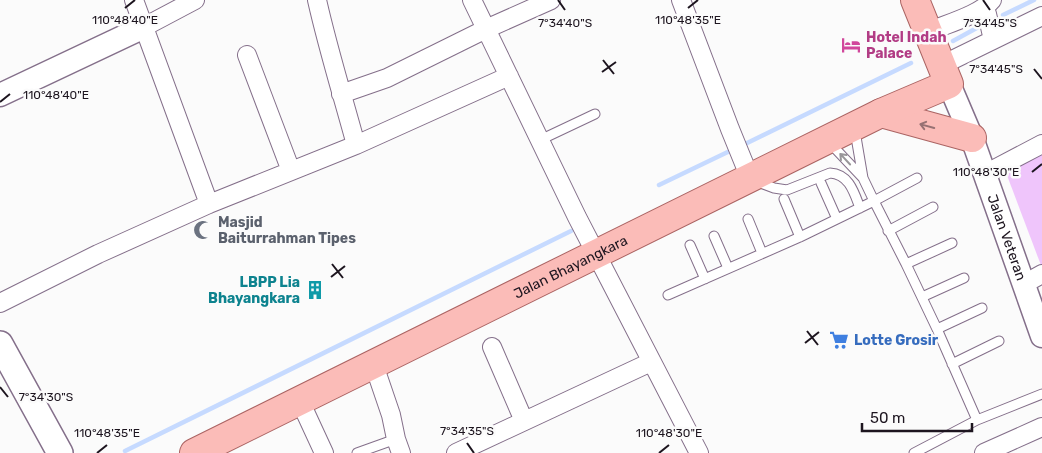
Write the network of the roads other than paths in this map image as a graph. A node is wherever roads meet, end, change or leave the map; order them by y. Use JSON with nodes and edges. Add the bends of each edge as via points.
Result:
{"nodes":[{"id":1,"x":134,"y":0,"type":"edge"},
{"id":2,"x":195,"y":0,"type":"edge"},
{"id":3,"x":317,"y":0,"type":"edge"},
{"id":4,"x":472,"y":0,"type":"edge"},
{"id":5,"x":551,"y":0,"type":"edge"},
{"id":6,"x":682,"y":0,"type":"edge"},
{"id":7,"x":915,"y":0,"type":"edge"},
{"id":8,"x":988,"y":4,"type":"edge"},
{"id":9,"x":1042,"y":16,"type":"edge"},
{"id":10,"x":144,"y":27,"type":"junction"},
{"id":11,"x":486,"y":29,"type":"junction"},
{"id":12,"x":928,"y":32,"type":"junction"},
{"id":13,"x":993,"y":40,"type":"junction"},
{"id":14,"x":246,"y":55,"type":"dead end"},
{"id":15,"x":946,"y":74,"type":"junction"},
{"id":16,"x":509,"y":76,"type":"junction"},
{"id":17,"x":341,"y":94,"type":"junction"},
{"id":18,"x":0,"y":95,"type":"edge"},
{"id":19,"x":595,"y":114,"type":"dead end"},
{"id":20,"x":881,"y":114,"type":"junction"},
{"id":21,"x":854,"y":127,"type":"junction"},
{"id":22,"x":972,"y":138,"type":"junction"},
{"id":23,"x":540,"y":140,"type":"junction"},
{"id":24,"x":827,"y":140,"type":"junction"},
{"id":25,"x":1042,"y":144,"type":"edge"},
{"id":26,"x":356,"y":145,"type":"junction"},
{"id":27,"x":291,"y":171,"type":"junction"},
{"id":28,"x":984,"y":174,"type":"junction"},
{"id":29,"x":748,"y":175,"type":"junction"},
{"id":30,"x":863,"y":178,"type":"junction"},
{"id":31,"x":918,"y":178,"type":"dead end"},
{"id":32,"x":821,"y":183,"type":"dead end"},
{"id":33,"x":784,"y":199,"type":"dead end"},
{"id":34,"x":874,"y":201,"type":"junction"},
{"id":35,"x":209,"y":204,"type":"junction"},
{"id":36,"x":933,"y":207,"type":"dead end"},
{"id":37,"x":860,"y":208,"type":"junction"},
{"id":38,"x":748,"y":219,"type":"dead end"},
{"id":39,"x":837,"y":219,"type":"junction"},
{"id":40,"x":888,"y":231,"type":"junction"},
{"id":41,"x":714,"y":236,"type":"dead end"},
{"id":42,"x":800,"y":237,"type":"junction"},
{"id":43,"x":952,"y":243,"type":"dead end"},
{"id":44,"x":690,"y":245,"type":"dead end"},
{"id":45,"x":762,"y":253,"type":"junction"},
{"id":46,"x":596,"y":254,"type":"junction"},
{"id":47,"x":906,"y":264,"type":"junction"},
{"id":48,"x":728,"y":268,"type":"junction"},
{"id":49,"x":964,"y":278,"type":"dead end"},
{"id":50,"x":705,"y":279,"type":"junction"},
{"id":51,"x":1033,"y":279,"type":"edge"},
{"id":52,"x":668,"y":295,"type":"dead end"},
{"id":53,"x":922,"y":297,"type":"junction"},
{"id":54,"x":0,"y":303,"type":"edge"},
{"id":55,"x":982,"y":308,"type":"dead end"},
{"id":56,"x":937,"y":329,"type":"junction"},
{"id":57,"x":1042,"y":336,"type":"edge"},
{"id":58,"x":999,"y":341,"type":"dead end"},
{"id":59,"x":0,"y":344,"type":"edge"},
{"id":60,"x":492,"y":347,"type":"dead end"},
{"id":61,"x":651,"y":362,"type":"junction"},
{"id":62,"x":952,"y":364,"type":"junction"},
{"id":63,"x":374,"y":365,"type":"junction"},
{"id":64,"x":1042,"y":394,"type":"edge"},
{"id":65,"x":300,"y":401,"type":"junction"},
{"id":66,"x":977,"y":420,"type":"junction"},
{"id":67,"x":524,"y":421,"type":"junction"},
{"id":68,"x":1042,"y":427,"type":"edge"},
{"id":69,"x":399,"y":446,"type":"edge"},
{"id":70,"x":60,"y":453,"type":"edge"},
{"id":71,"x":194,"y":453,"type":"edge"},
{"id":72,"x":324,"y":453,"type":"edge"},
{"id":73,"x":356,"y":453,"type":"edge"},
{"id":74,"x":456,"y":453,"type":"edge"},
{"id":75,"x":699,"y":453,"type":"edge"},
{"id":76,"x":914,"y":453,"type":"edge"},
{"id":77,"x":984,"y":453,"type":"edge"}],
"edges":[{"from":1,"to":10,"type":"street"},
{"from":2,"to":10,"type":"street"},
{"from":3,"to":17,"type":"street"},
{"from":4,"to":11,"type":"street"},
{"from":5,"to":11,"type":"street"},
{"from":6,"to":29,"type":"street"},
{"from":7,"to":12,"type":"main road","name":"Jalan Veteran"},
{"from":8,"to":12,"type":"street"},
{"from":8,"to":13,"type":"street","via":[[986,14]]},
{"from":9,"to":13,"type":"street"},
{"from":10,"to":18,"type":"street"},
{"from":10,"to":35,"type":"street"},
{"from":11,"to":16,"type":"street"},
{"from":11,"to":17,"type":"street","via":[[387,78]]},
{"from":12,"to":15,"type":"main road","name":"Jalan Veteran"},
{"from":13,"to":15,"type":"street"},
{"from":14,"to":27,"type":"street"},
{"from":15,"to":20,"type":"main road","name":"Jalan Bhayangkara"},
{"from":15,"to":22,"type":"street","name":"Jalan Veteran"},
{"from":16,"to":23,"type":"street"},
{"from":16,"to":26,"type":"street"},
{"from":17,"to":26,"type":"street"},
{"from":19,"to":23,"type":"lane"},
{"from":20,"to":21,"type":"main road","name":"Jalan Bhayangkara"},
{"from":22,"to":20,"type":"main road","one_way":true},
{"from":21,"to":24,"type":"main road","name":"Jalan Bhayangkara"},
{"from":21,"to":30,"type":"lane"},
{"from":22,"to":28,"type":"street","name":"Jalan Veteran"},
{"from":23,"to":46,"type":"street"},
{"from":24,"to":29,"type":"main road","name":"Jalan Bhayangkara"},
{"from":30,"to":24,"type":"lane","one_way":true},
{"from":25,"to":28,"type":"street"},
{"from":26,"to":27,"type":"street"},
{"from":27,"to":35,"type":"street"},
{"from":28,"to":51,"type":"street","name":"Jalan Veteran"},
{"from":29,"to":37,"type":"lane","via":[[774,188],[786,190],[837,173],[852,187]]},
{"from":29,"to":46,"type":"main road","name":"Jalan Bhayangkara"},
{"from":30,"to":34,"type":"lane"},
{"from":31,"to":34,"type":"lane"},
{"from":32,"to":39,"type":"lane"},
{"from":33,"to":42,"type":"lane"},
{"from":34,"to":37,"type":"lane"},
{"from":34,"to":40,"type":"lane"},
{"from":35,"to":54,"type":"street"},
{"from":36,"to":40,"type":"lane"},
{"from":37,"to":39,"type":"lane"},
{"from":38,"to":45,"type":"lane"},
{"from":39,"to":42,"type":"lane"},
{"from":40,"to":47,"type":"lane"},
{"from":41,"to":48,"type":"lane"},
{"from":42,"to":45,"type":"lane"},
{"from":43,"to":47,"type":"lane"},
{"from":44,"to":50,"type":"lane"},
{"from":45,"to":48,"type":"lane"},
{"from":46,"to":61,"type":"street"},
{"from":46,"to":63,"type":"main road","name":"Jalan Bhayangkara"},
{"from":47,"to":53,"type":"lane"},
{"from":48,"to":50,"type":"lane"},
{"from":49,"to":53,"type":"lane"},
{"from":50,"to":52,"type":"lane"},
{"from":51,"to":57,"type":"street","name":"Jalan Veteran"},
{"from":53,"to":56,"type":"lane"},
{"from":55,"to":56,"type":"lane"},
{"from":56,"to":62,"type":"lane"},
{"from":58,"to":62,"type":"lane"},
{"from":59,"to":70,"type":"main road"},
{"from":60,"to":67,"type":"street"},
{"from":61,"to":67,"type":"street"},
{"from":61,"to":75,"type":"street"},
{"from":62,"to":66,"type":"lane"},
{"from":63,"to":65,"type":"main road","name":"Jalan Bhayangkara"},
{"from":63,"to":69,"type":"street"},
{"from":64,"to":66,"type":"lane"},
{"from":65,"to":71,"type":"main road","name":"Jalan Bhayangkara"},
{"from":65,"to":72,"type":"street"},
{"from":66,"to":76,"type":"lane"},
{"from":67,"to":74,"type":"street"},
{"from":68,"to":77,"type":"street"},
{"from":69,"to":73,"type":"lane"}]}
